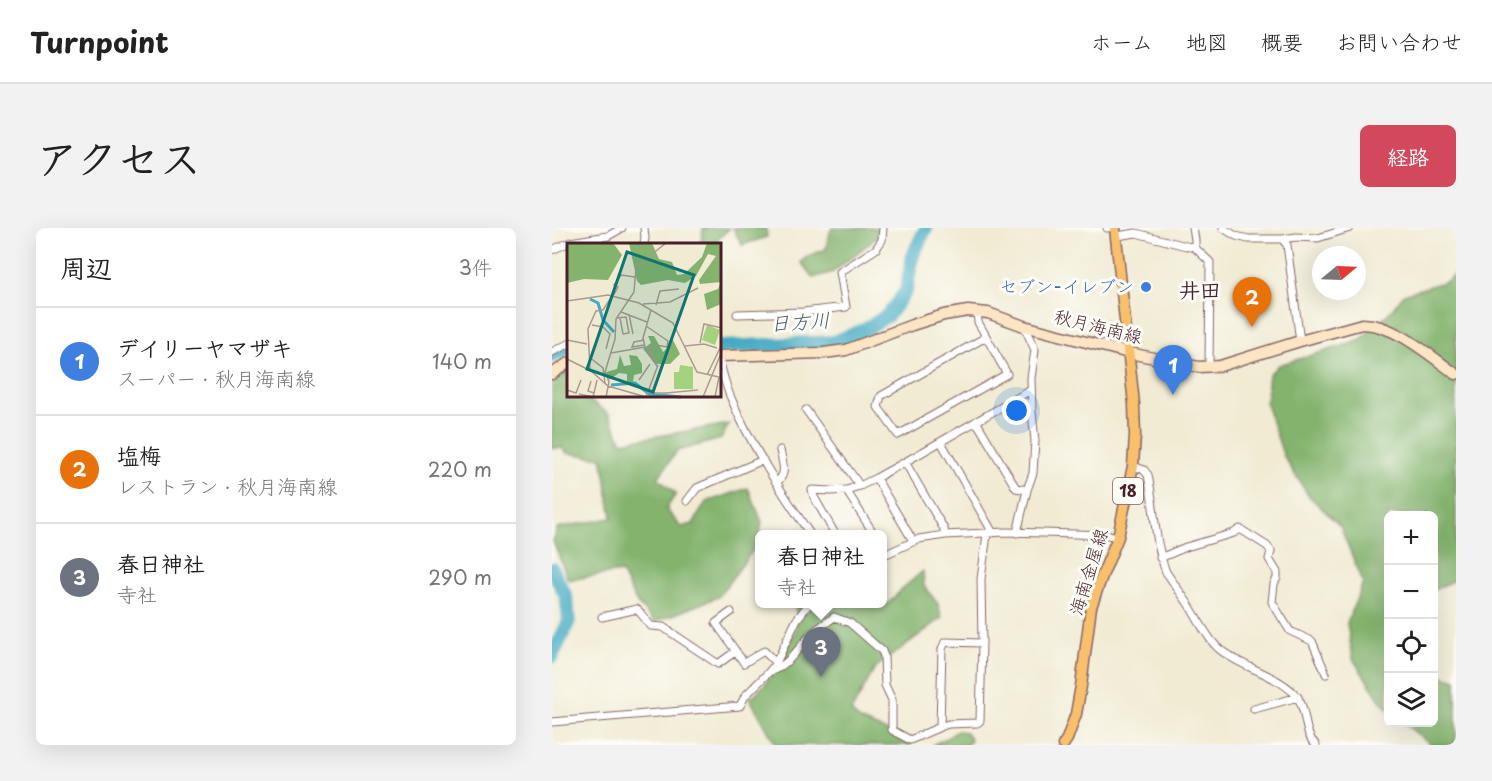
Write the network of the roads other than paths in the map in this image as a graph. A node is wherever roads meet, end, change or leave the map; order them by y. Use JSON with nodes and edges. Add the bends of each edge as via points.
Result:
{"nodes":[{"id":1,"x":622,"y":228,"type":"edge"},
{"id":2,"x":644,"y":228,"type":"edge"},
{"id":3,"x":883,"y":228,"type":"edge"},
{"id":4,"x":1193,"y":228,"type":"edge"},
{"id":5,"x":1223,"y":228,"type":"edge"},
{"id":6,"x":1350,"y":228,"type":"edge"},
{"id":7,"x":1116,"y":232,"type":"edge"},
{"id":8,"x":1282,"y":239,"type":"junction"},
{"id":9,"x":567,"y":243,"type":"edge"},
{"id":10,"x":568,"y":243,"type":"edge"},
{"id":11,"x":644,"y":243,"type":"edge"},
{"id":12,"x":1193,"y":246,"type":"junction"},
{"id":13,"x":552,"y":250,"type":"edge"},
{"id":14,"x":977,"y":312,"type":"junction"},
{"id":15,"x":737,"y":314,"type":"dead end"},
{"id":16,"x":1024,"y":326,"type":"junction"},
{"id":17,"x":986,"y":337,"type":"junction"},
{"id":18,"x":1300,"y":341,"type":"junction"},
{"id":19,"x":567,"y":344,"type":"edge"},
{"id":20,"x":552,"y":352,"type":"edge"},
{"id":21,"x":1129,"y":353,"type":"junction"},
{"id":22,"x":722,"y":356,"type":"edge"},
{"id":23,"x":567,"y":364,"type":"edge"},
{"id":24,"x":1209,"y":367,"type":"junction"},
{"id":25,"x":722,"y":370,"type":"edge"},
{"id":26,"x":552,"y":374,"type":"edge"},
{"id":27,"x":1456,"y":374,"type":"edge"},
{"id":28,"x":1031,"y":390,"type":"junction"},
{"id":29,"x":806,"y":410,"type":"dead end"},
{"id":30,"x":976,"y":422,"type":"junction"},
{"id":31,"x":941,"y":442,"type":"junction"},
{"id":32,"x":780,"y":450,"type":"dead end"},
{"id":33,"x":763,"y":460,"type":"junction"},
{"id":34,"x":905,"y":462,"type":"junction"},
{"id":35,"x":1133,"y":466,"type":"junction"},
{"id":36,"x":876,"y":478,"type":"junction"},
{"id":37,"x":777,"y":482,"type":"junction"},
{"id":38,"x":860,"y":486,"type":"junction"},
{"id":39,"x":846,"y":490,"type":"junction"},
{"id":40,"x":1027,"y":490,"type":"junction"},
{"id":41,"x":687,"y":501,"type":"dead end"},
{"id":42,"x":805,"y":530,"type":"edge"},
{"id":43,"x":833,"y":530,"type":"edge"},
{"id":44,"x":871,"y":530,"type":"edge"},
{"id":45,"x":1017,"y":533,"type":"junction"},
{"id":46,"x":990,"y":534,"type":"junction"},
{"id":47,"x":945,"y":535,"type":"junction"},
{"id":48,"x":1118,"y":537,"type":"junction"},
{"id":49,"x":913,"y":541,"type":"junction"},
{"id":50,"x":887,"y":552,"type":"edge"},
{"id":51,"x":1160,"y":558,"type":"junction"},
{"id":52,"x":805,"y":608,"type":"edge"},
{"id":53,"x":731,"y":612,"type":"dead end"},
{"id":54,"x":602,"y":617,"type":"dead end"},
{"id":55,"x":982,"y":643,"type":"junction"},
{"id":56,"x":736,"y":651,"type":"junction"},
{"id":57,"x":776,"y":663,"type":"junction"},
{"id":58,"x":769,"y":672,"type":"junction"},
{"id":59,"x":1326,"y":674,"type":"dead end"},
{"id":60,"x":1298,"y":697,"type":"junction"},
{"id":61,"x":1254,"y":709,"type":"dead end"},
{"id":62,"x":552,"y":722,"type":"edge"},
{"id":63,"x":940,"y":727,"type":"junction"},
{"id":64,"x":1063,"y":745,"type":"edge"},
{"id":65,"x":1316,"y":745,"type":"edge"}],
"edges":[{"from":1,"to":10,"type":"street","via":[[608,236]]},
{"from":2,"to":11,"type":"street"},
{"from":3,"to":15,"type":"street","via":[[876,249],[840,272],[846,307]]},
{"from":4,"to":12,"type":"street"},
{"from":5,"to":8,"type":"street","via":[[1248,239]]},
{"from":6,"to":8,"type":"street","via":[[1318,238]]},
{"from":7,"to":12,"type":"street"},
{"from":7,"to":21,"type":"main road","name":"海南金屋線","number":"18"},
{"from":8,"to":18,"type":"street","via":[[1287,245]]},
{"from":9,"to":13,"type":"street"},
{"from":12,"to":24,"type":"street","via":[[1210,262]]},
{"from":14,"to":16,"type":"main road","name":"秋月海南線"},
{"from":14,"to":17,"type":"street"},
{"from":14,"to":22,"type":"main road","name":"秋月海南線","via":[[944,315],[846,350]]},
{"from":16,"to":21,"type":"main road","name":"秋月海南線"},
{"from":16,"to":28,"type":"street","via":[[1035,350]]},
{"from":17,"to":17,"type":"street","via":[[1007,374],[898,435],[878,406],[881,396]]},
{"from":18,"to":24,"type":"main road","name":"秋月海南線"},
{"from":18,"to":27,"type":"main road","name":"秋月海南線","via":[[1372,324],[1409,341]]},
{"from":19,"to":20,"type":"street"},
{"from":21,"to":24,"type":"main road","name":"秋月海南線"},
{"from":21,"to":35,"type":"main road","name":"海南金屋線","number":"18","via":[[1134,404]]},
{"from":23,"to":26,"type":"main road"},
{"from":25,"to":33,"type":"street","via":[[729,396]]},
{"from":28,"to":30,"type":"street"},
{"from":28,"to":40,"type":"street","via":[[1035,441],[1033,473]]},
{"from":29,"to":38,"type":"street"},
{"from":30,"to":31,"type":"street"},
{"from":30,"to":40,"type":"street","via":[[1016,488]]},
{"from":31,"to":34,"type":"street"},
{"from":31,"to":46,"type":"street"},
{"from":32,"to":37,"type":"street","via":[[784,470]]},
{"from":33,"to":37,"type":"street"},
{"from":33,"to":41,"type":"street","via":[[697,488]]},
{"from":34,"to":36,"type":"street"},
{"from":34,"to":47,"type":"street"},
{"from":35,"to":48,"type":"main road","name":"海南金屋線","number":"18"},
{"from":35,"to":51,"type":"street","via":[[1148,475]]},
{"from":36,"to":38,"type":"street"},
{"from":36,"to":49,"type":"street"},
{"from":37,"to":42,"type":"street"},
{"from":38,"to":39,"type":"street"},
{"from":39,"to":43,"type":"street","via":[[812,490]]},
{"from":39,"to":44,"type":"street"},
{"from":40,"to":45,"type":"street"},
{"from":45,"to":46,"type":"street"},
{"from":45,"to":48,"type":"street"},
{"from":46,"to":47,"type":"street"},
{"from":46,"to":55,"type":"street","via":[[981,579]]},
{"from":47,"to":49,"type":"street"},
{"from":48,"to":64,"type":"main road","name":"海南金屋線","number":"18","via":[[1091,607],[1082,686]]},
{"from":49,"to":50,"type":"street"},
{"from":51,"to":59,"type":"street","via":[[1240,529],[1267,546],[1277,572],[1272,602],[1290,631],[1312,641]]},
{"from":51,"to":60,"type":"street","via":[[1217,647]]},
{"from":52,"to":57,"type":"street"},
{"from":53,"to":56,"type":"street","via":[[716,623]]},
{"from":54,"to":56,"type":"street","via":[[637,609],[651,626],[663,627],[718,664]]},
{"from":55,"to":63,"type":"street","via":[[980,721]]},
{"from":55,"to":63,"type":"street","via":[[945,642]]},
{"from":56,"to":57,"type":"street","via":[[744,663],[764,651]]},
{"from":57,"to":58,"type":"street"},
{"from":58,"to":62,"type":"street","via":[[740,706]]},
{"from":58,"to":63,"type":"street","via":[[787,663],[815,631],[834,617],[850,623],[882,651],[885,685],[892,700],[892,730],[910,740]]},
{"from":60,"to":61,"type":"street"},
{"from":60,"to":65,"type":"street"}]}
